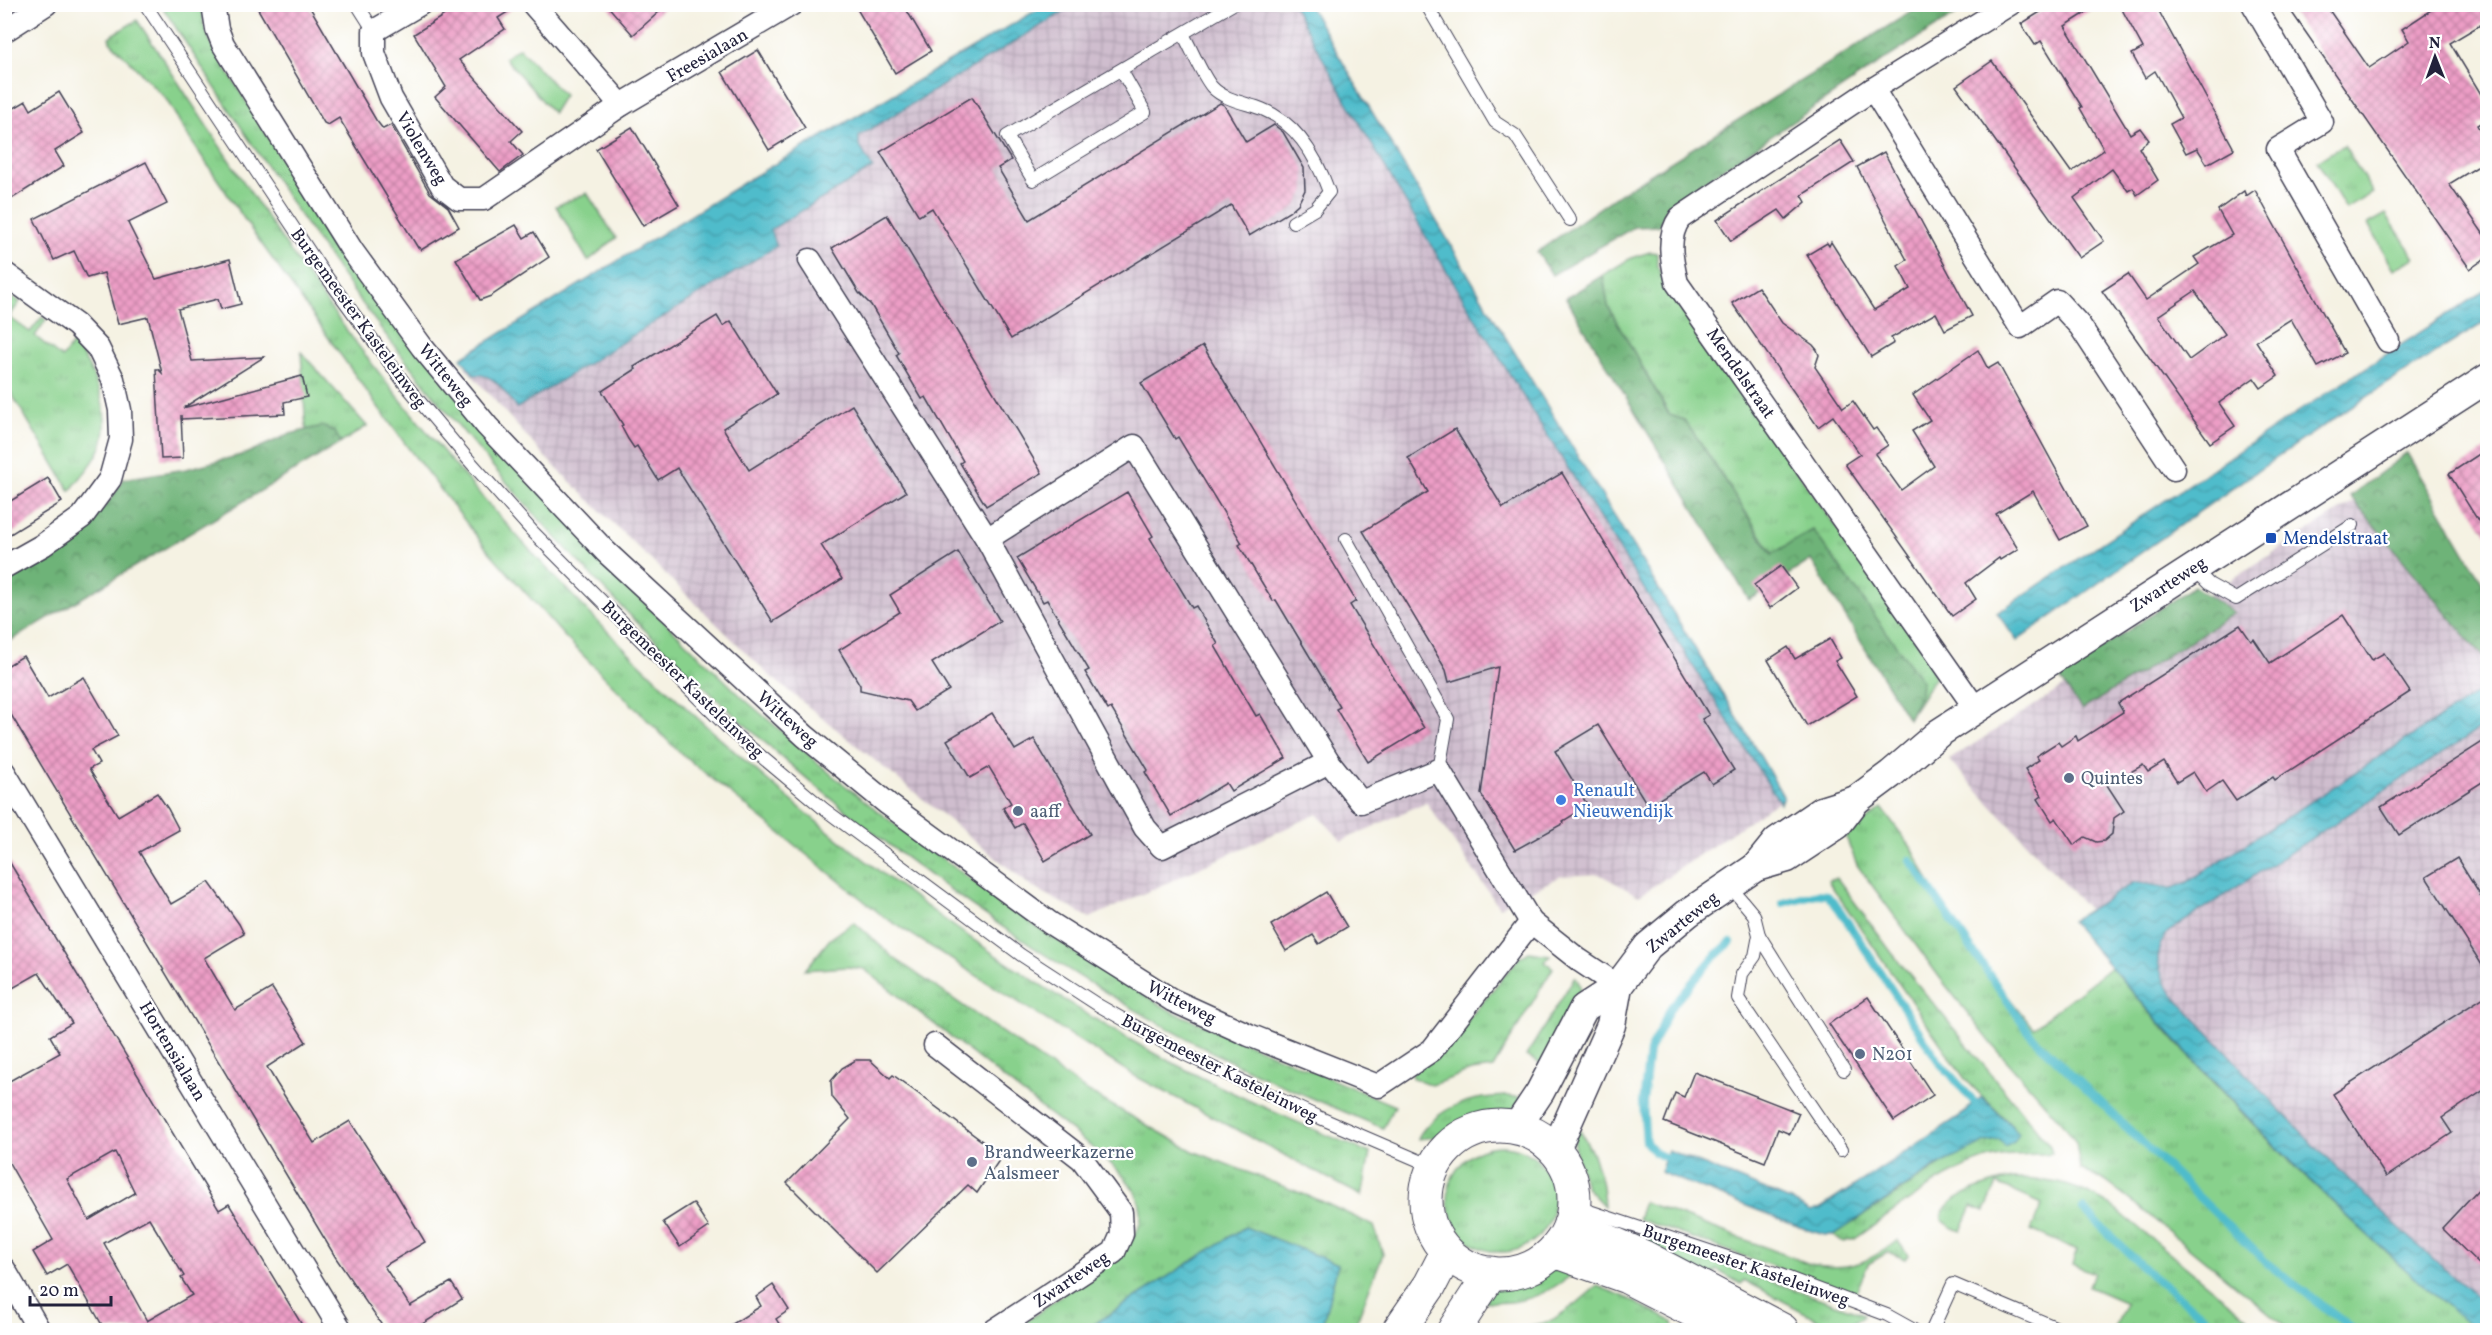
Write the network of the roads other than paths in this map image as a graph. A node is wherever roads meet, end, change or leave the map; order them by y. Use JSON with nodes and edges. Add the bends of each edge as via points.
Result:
{"nodes":[{"id":1,"x":46,"y":4,"type":"edge"},
{"id":2,"x":145,"y":4,"type":"edge"},
{"id":3,"x":213,"y":4,"type":"edge"},
{"id":4,"x":357,"y":4,"type":"edge"},
{"id":5,"x":420,"y":4,"type":"edge"},
{"id":6,"x":792,"y":4,"type":"edge"},
{"id":7,"x":1233,"y":4,"type":"edge"},
{"id":8,"x":1426,"y":4,"type":"edge"},
{"id":9,"x":2010,"y":4,"type":"edge"},
{"id":10,"x":2253,"y":4,"type":"edge"},
{"id":11,"x":537,"y":6,"type":"edge"},
{"id":12,"x":4,"y":31,"type":"edge"},
{"id":13,"x":374,"y":31,"type":"junction"},
{"id":14,"x":1183,"y":34,"type":"junction"},
{"id":15,"x":1121,"y":70,"type":"junction"},
{"id":16,"x":1874,"y":89,"type":"junction"},
{"id":17,"x":621,"y":105,"type":"junction"},
{"id":18,"x":1570,"y":220,"type":"dead end"},
{"id":19,"x":1293,"y":222,"type":"dead end"},
{"id":20,"x":810,"y":260,"type":"dead end"},
{"id":21,"x":4,"y":273,"type":"edge"},
{"id":22,"x":2388,"y":341,"type":"dead end"},
{"id":23,"x":2487,"y":378,"type":"edge"},
{"id":24,"x":2174,"y":470,"type":"dead end"},
{"id":25,"x":2353,"y":525,"type":"dead end"},
{"id":26,"x":987,"y":539,"type":"junction"},
{"id":27,"x":1346,"y":539,"type":"dead end"},
{"id":28,"x":4,"y":567,"type":"edge"},
{"id":29,"x":2193,"y":568,"type":"junction"},
{"id":30,"x":1976,"y":709,"type":"junction"},
{"id":31,"x":1329,"y":762,"type":"junction"},
{"id":32,"x":1439,"y":770,"type":"junction"},
{"id":33,"x":4,"y":772,"type":"edge"},
{"id":34,"x":1729,"y":885,"type":"junction"},
{"id":35,"x":1531,"y":922,"type":"junction"},
{"id":36,"x":1759,"y":935,"type":"junction"},
{"id":37,"x":1618,"y":986,"type":"junction"},
{"id":38,"x":935,"y":1045,"type":"dead end"},
{"id":39,"x":1844,"y":1070,"type":"dead end"},
{"id":40,"x":1516,"y":1128,"type":"junction"},
{"id":41,"x":1841,"y":1150,"type":"dead end"},
{"id":42,"x":1555,"y":1151,"type":"junction"},
{"id":43,"x":1434,"y":1167,"type":"junction"},
{"id":44,"x":1566,"y":1227,"type":"junction"},
{"id":45,"x":1447,"y":1252,"type":"junction"},
{"id":46,"x":4,"y":1269,"type":"edge"},
{"id":47,"x":1491,"y":1273,"type":"junction"},
{"id":48,"x":39,"y":1330,"type":"edge"},
{"id":49,"x":341,"y":1330,"type":"edge"},
{"id":50,"x":995,"y":1330,"type":"edge"},
{"id":51,"x":1399,"y":1330,"type":"edge"},
{"id":52,"x":1454,"y":1330,"type":"edge"},
{"id":53,"x":1730,"y":1330,"type":"edge"},
{"id":54,"x":1782,"y":1330,"type":"edge"},
{"id":55,"x":1914,"y":1330,"type":"edge"},
{"id":56,"x":1932,"y":1330,"type":"edge"},
{"id":57,"x":2062,"y":1330,"type":"edge"}],
"edges":[{"from":1,"to":12,"type":"street"},
{"from":2,"to":43,"type":"lane","name":"Burgemeester Kasteleinweg","via":[[321,269],[405,384],[533,532],[732,732],[834,816],[1021,955],[1098,1005],[1184,1054],[1318,1118]]},
{"from":3,"to":35,"type":"street","name":"Witteweg","via":[[223,44],[353,252],[422,347],[487,426],[606,552],[805,736],[888,804],[1050,923],[1172,1000],[1378,1086],[1432,1050]]},
{"from":4,"to":13,"type":"lane"},
{"from":5,"to":13,"type":"street"},
{"from":6,"to":17,"type":"street","name":"Freesialaan"},
{"from":7,"to":14,"type":"lane"},
{"from":8,"to":18,"type":"lane","via":[[1495,122],[1515,135]]},
{"from":9,"to":16,"type":"street","name":"Mendelstraat"},
{"from":10,"to":22,"type":"street","via":[[2322,122],[2278,149]]},
{"from":11,"to":17,"type":"street"},
{"from":13,"to":17,"type":"street","name":"Violenweg","via":[[374,53],[391,98],[442,186],[459,200],[484,199]]},
{"from":14,"to":15,"type":"lane"},
{"from":14,"to":19,"type":"lane","via":[[1212,87],[1284,121],[1305,144],[1322,173],[1329,192],[1315,209]]},
{"from":15,"to":15,"type":"lane","via":[[1145,112],[1033,180],[1007,136]]},
{"from":16,"to":24,"type":"street","via":[[2020,327],[2057,301],[2080,326]]},
{"from":16,"to":30,"type":"street","name":"Mendelstraat","via":[[1680,218],[1673,226],[1671,256],[1677,283]]},
{"from":20,"to":26,"type":"street"},
{"from":21,"to":28,"type":"street","via":[[76,325],[98,348],[114,379],[121,439],[110,479],[82,517]]},
{"from":23,"to":29,"type":"street","name":"Zwarteweg"},
{"from":25,"to":29,"type":"lane","via":[[2236,599],[2209,584]]},
{"from":26,"to":31,"type":"street","via":[[1145,828],[1162,848]]},
{"from":26,"to":31,"type":"street","via":[[1134,446]]},
{"from":27,"to":32,"type":"lane","via":[[1448,719]]},
{"from":29,"to":30,"type":"street","name":"Zwarteweg"},
{"from":30,"to":34,"type":"street","name":"Zwarteweg","via":[[1939,733],[1857,800],[1821,810],[1777,841],[1756,867]]},
{"from":31,"to":32,"type":"street","via":[[1361,802]]},
{"from":32,"to":35,"type":"street"},
{"from":33,"to":49,"type":"street","name":"Hortensialaan"},
{"from":34,"to":36,"type":"lane","via":[[1754,915]]},
{"from":34,"to":37,"type":"street","name":"Zwarteweg","via":[[1648,946]]},
{"from":35,"to":37,"type":"street"},
{"from":36,"to":39,"type":"lane"},
{"from":36,"to":41,"type":"lane","via":[[1755,956],[1742,974],[1738,998]]},
{"from":37,"to":40,"type":"street","name":"Zwarteweg","via":[[1584,1008]]},
{"from":37,"to":42,"type":"street","name":"Zwarteweg","via":[[1611,1025]]},
{"from":38,"to":50,"type":"street","name":"Zwarteweg","via":[[1082,1159],[1121,1212],[1122,1234],[1114,1252]]},
{"from":40,"to":42,"type":"main road","via":[[1538,1136]]},
{"from":40,"to":43,"type":"main road","via":[[1493,1126],[1471,1132],[1451,1145]]},
{"from":42,"to":44,"type":"main road","via":[[1569,1172],[1575,1196]]},
{"from":43,"to":45,"type":"main road","via":[[1426,1204],[1430,1225]]},
{"from":44,"to":47,"type":"main road","via":[[1537,1265],[1516,1273]]},
{"from":44,"to":53,"type":"main road","via":[[1627,1277]]},
{"from":44,"to":54,"type":"main road","name":"Burgemeester Kasteleinweg","via":[[1644,1257]]},
{"from":44,"to":55,"type":"lane","name":"Burgemeester Kasteleinweg","via":[[1778,1274],[1887,1315]]},
{"from":45,"to":47,"type":"main road","via":[[1468,1267]]},
{"from":45,"to":51,"type":"main road"},
{"from":46,"to":48,"type":"street"},
{"from":47,"to":52,"type":"main road"},
{"from":56,"to":57,"type":"lane","via":[[1953,1284]]}]}
